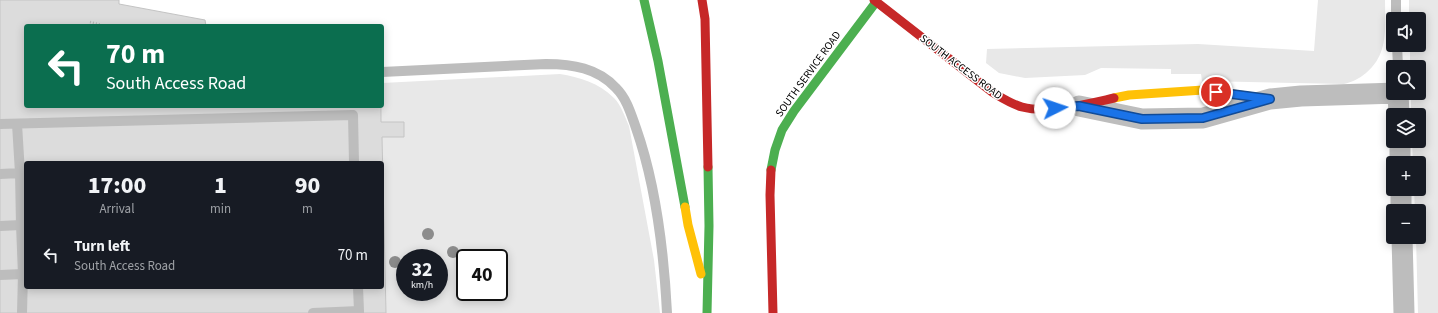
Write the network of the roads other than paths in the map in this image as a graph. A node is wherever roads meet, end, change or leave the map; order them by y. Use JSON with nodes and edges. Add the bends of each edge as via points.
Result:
{"nodes":[{"id":1,"x":644,"y":0,"type":"edge"},
{"id":2,"x":702,"y":0,"type":"edge"},
{"id":3,"x":1396,"y":0,"type":"edge"},
{"id":4,"x":875,"y":1,"type":"edge"},
{"id":5,"x":1396,"y":12,"type":"edge"},
{"id":6,"x":384,"y":72,"type":"edge"},
{"id":7,"x":1386,"y":93,"type":"edge"},
{"id":8,"x":1079,"y":106,"type":"joint"},
{"id":9,"x":0,"y":124,"type":"edge"},
{"id":10,"x":17,"y":124,"type":"junction"},
{"id":11,"x":354,"y":161,"type":"edge"},
{"id":12,"x":23,"y":173,"type":"edge"},
{"id":13,"x":0,"y":174,"type":"edge"},
{"id":14,"x":24,"y":225,"type":"edge"},
{"id":15,"x":0,"y":226,"type":"edge"},
{"id":16,"x":1402,"y":244,"type":"edge"},
{"id":17,"x":24,"y":274,"type":"edge"},
{"id":18,"x":0,"y":275,"type":"edge"},
{"id":19,"x":358,"y":289,"type":"edge"},
{"id":20,"x":707,"y":295,"type":"junction"},
{"id":21,"x":359,"y":312,"type":"edge"},
{"id":22,"x":22,"y":313,"type":"edge"},
{"id":23,"x":313,"y":313,"type":"edge"},
{"id":24,"x":667,"y":313,"type":"edge"},
{"id":25,"x":707,"y":313,"type":"edge"},
{"id":26,"x":773,"y":313,"type":"edge"},
{"id":27,"x":1404,"y":313,"type":"edge"}],
"edges":[{"from":1,"to":20,"type":"street","via":[[658,60],[688,225]]},
{"from":2,"to":20,"type":"street","via":[[709,226]]},
{"from":3,"to":5,"type":"lane"},
{"from":4,"to":8,"type":"street","name":"SOUTH ACCESS ROAD","via":[[1007,101],[1023,107]]},
{"from":4,"to":26,"type":"street","name":"SOUTH SERVICE ROAD","via":[[794,111],[782,130],[775,150],[770,195]]},
{"from":6,"to":24,"type":"lane","via":[[565,64],[594,72],[608,80],[623,96],[643,148],[656,209],[665,274]]},
{"from":7,"to":8,"type":"street","name":"SOUTH ACCESS ROAD","via":[[1270,99],[1203,118],[1142,119]]},
{"from":9,"to":10,"type":"lane"},
{"from":10,"to":11,"type":"lane","via":[[353,115]]},
{"from":10,"to":12,"type":"lane"},
{"from":12,"to":13,"type":"lane"},
{"from":12,"to":14,"type":"lane"},
{"from":14,"to":15,"type":"lane"},
{"from":14,"to":17,"type":"lane"},
{"from":16,"to":27,"type":"street"},
{"from":17,"to":18,"type":"lane"},
{"from":17,"to":22,"type":"lane"},
{"from":19,"to":21,"type":"lane"},
{"from":20,"to":25,"type":"street"},
{"from":21,"to":23,"type":"lane"}]}
